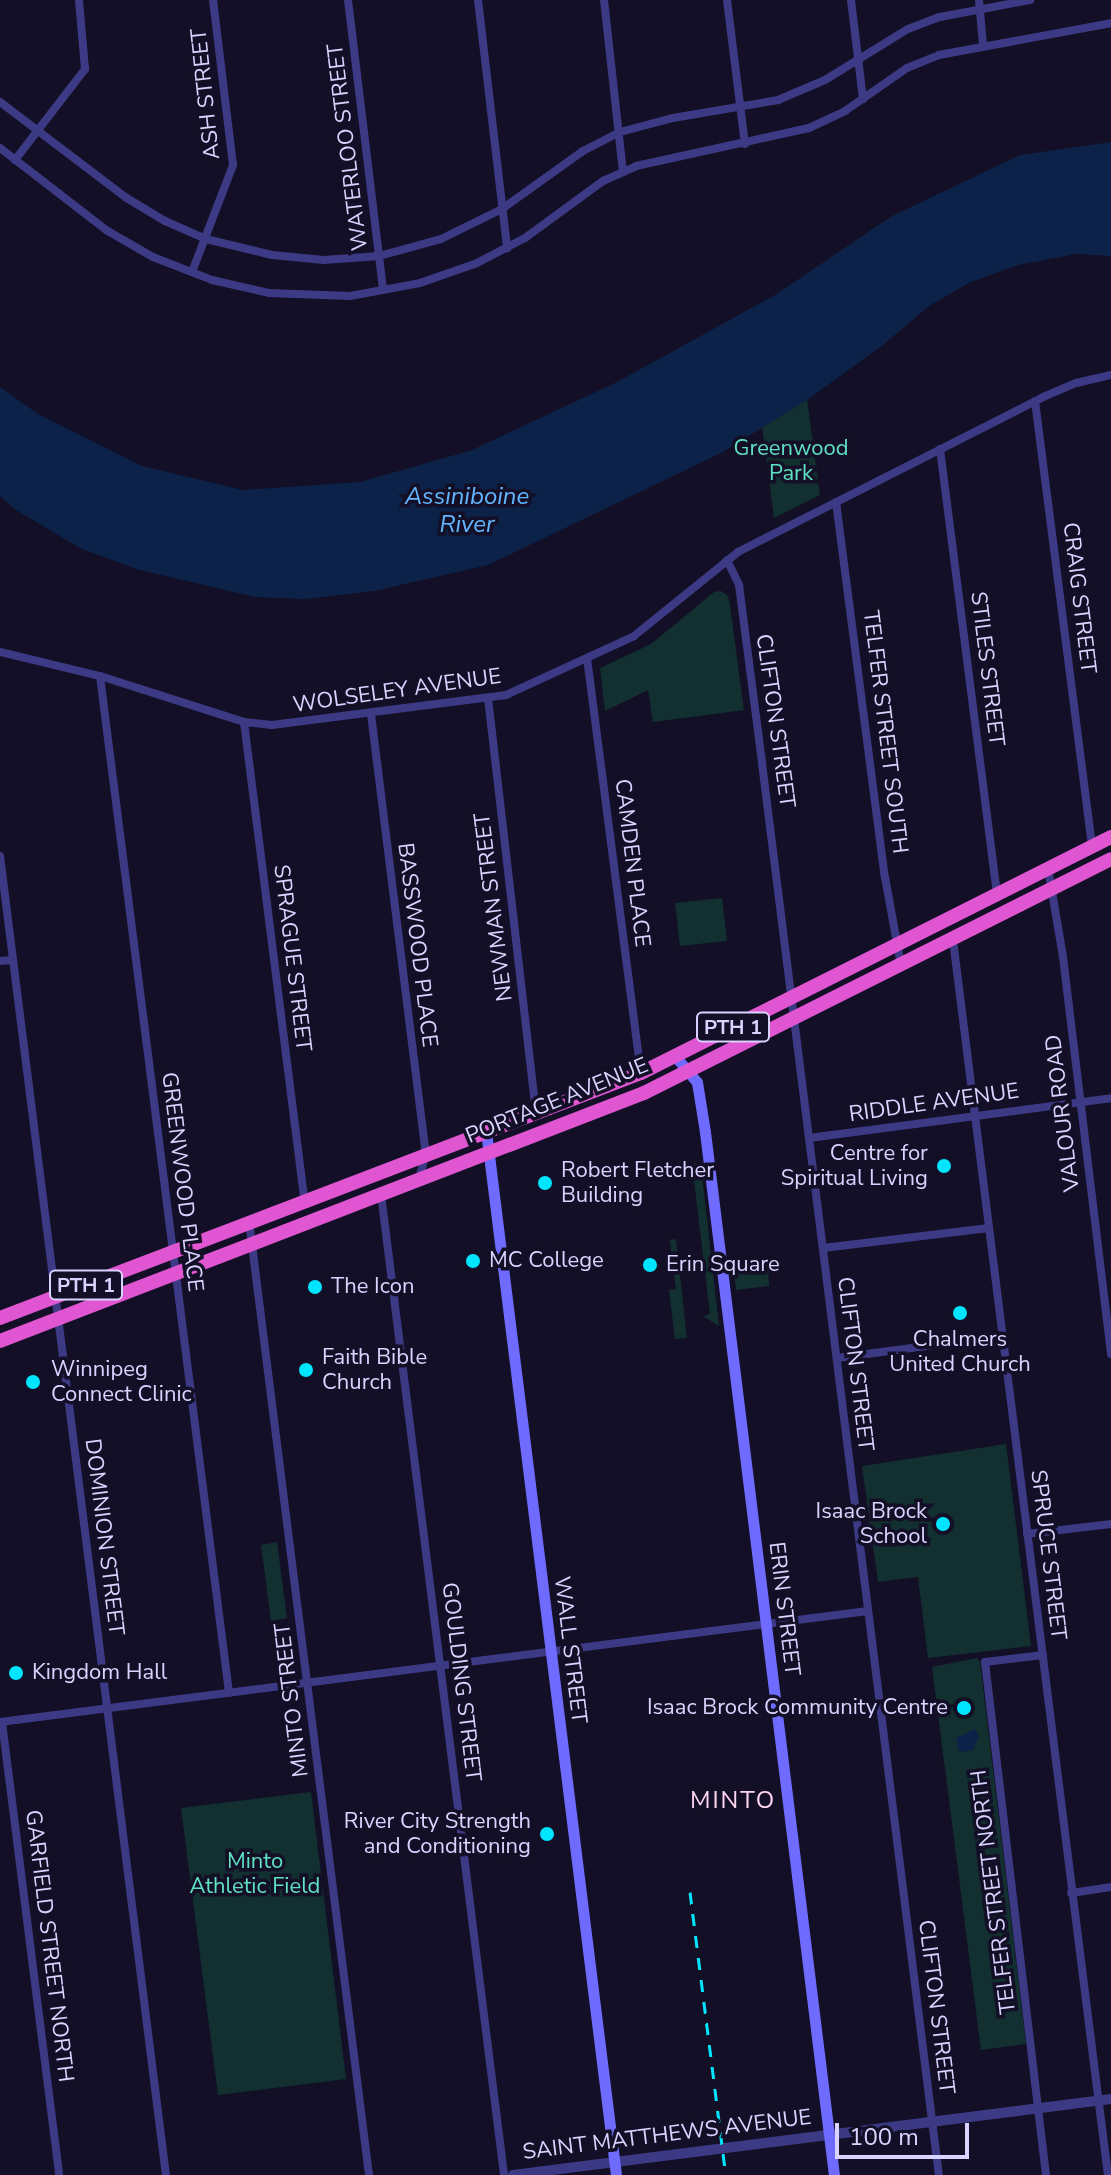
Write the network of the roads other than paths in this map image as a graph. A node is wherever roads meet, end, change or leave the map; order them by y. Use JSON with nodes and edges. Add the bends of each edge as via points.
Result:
{"nodes":[{"id":1,"x":79,"y":0,"type":"edge"},
{"id":2,"x":213,"y":0,"type":"edge"},
{"id":3,"x":348,"y":0,"type":"edge"},
{"id":4,"x":478,"y":0,"type":"edge"},
{"id":5,"x":604,"y":0,"type":"edge"},
{"id":6,"x":727,"y":0,"type":"edge"},
{"id":7,"x":851,"y":0,"type":"edge"},
{"id":8,"x":1030,"y":0,"type":"edge"},
{"id":9,"x":980,"y":4,"type":"edge"},
{"id":10,"x":1111,"y":23,"type":"edge"},
{"id":11,"x":983,"y":45,"type":"junction"},
{"id":12,"x":858,"y":58,"type":"junction"},
{"id":13,"x":863,"y":99,"type":"junction"},
{"id":14,"x":0,"y":102,"type":"edge"},
{"id":15,"x":740,"y":108,"type":"junction"},
{"id":16,"x":39,"y":132,"type":"junction"},
{"id":17,"x":620,"y":132,"type":"junction"},
{"id":18,"x":745,"y":144,"type":"junction"},
{"id":19,"x":0,"y":148,"type":"edge"},
{"id":20,"x":15,"y":160,"type":"junction"},
{"id":21,"x":623,"y":171,"type":"junction"},
{"id":22,"x":502,"y":209,"type":"junction"},
{"id":23,"x":206,"y":239,"type":"junction"},
{"id":24,"x":507,"y":248,"type":"junction"},
{"id":25,"x":379,"y":256,"type":"junction"},
{"id":26,"x":192,"y":272,"type":"junction"},
{"id":27,"x":383,"y":290,"type":"junction"},
{"id":28,"x":1111,"y":375,"type":"edge"},
{"id":29,"x":1035,"y":401,"type":"junction"},
{"id":30,"x":940,"y":449,"type":"junction"},
{"id":31,"x":836,"y":502,"type":"junction"},
{"id":32,"x":727,"y":560,"type":"junction"},
{"id":33,"x":0,"y":652,"type":"edge"},
{"id":34,"x":587,"y":658,"type":"junction"},
{"id":35,"x":100,"y":676,"type":"junction"},
{"id":36,"x":488,"y":698,"type":"junction"},
{"id":37,"x":371,"y":714,"type":"junction"},
{"id":38,"x":244,"y":722,"type":"junction"},
{"id":39,"x":1111,"y":837,"type":"edge"},
{"id":40,"x":1092,"y":846,"type":"junction"},
{"id":41,"x":0,"y":856,"type":"edge"},
{"id":42,"x":1111,"y":859,"type":"edge"},
{"id":43,"x":1048,"y":868,"type":"junction"},
{"id":44,"x":1053,"y":888,"type":"junction"},
{"id":45,"x":997,"y":893,"type":"junction"},
{"id":46,"x":953,"y":940,"type":"junction"},
{"id":47,"x":895,"y":945,"type":"junction"},
{"id":48,"x":13,"y":960,"type":"junction"},
{"id":49,"x":0,"y":961,"type":"edge"},
{"id":50,"x":902,"y":965,"type":"junction"},
{"id":51,"x":791,"y":997,"type":"junction"},
{"id":52,"x":793,"y":1018,"type":"junction"},
{"id":53,"x":675,"y":1056,"type":"junction"},
{"id":54,"x":690,"y":1070,"type":"junction"},
{"id":55,"x":641,"y":1073,"type":"junction"},
{"id":56,"x":1111,"y":1098,"type":"edge"},
{"id":57,"x":1079,"y":1102,"type":"junction"},
{"id":58,"x":536,"y":1111,"type":"junction"},
{"id":59,"x":976,"y":1117,"type":"junction"},
{"id":60,"x":486,"y":1131,"type":"junction"},
{"id":61,"x":809,"y":1138,"type":"junction"},
{"id":62,"x":489,"y":1152,"type":"junction"},
{"id":63,"x":426,"y":1153,"type":"junction"},
{"id":64,"x":419,"y":1179,"type":"junction"},
{"id":65,"x":381,"y":1194,"type":"junction"},
{"id":66,"x":304,"y":1199,"type":"junction"},
{"id":67,"x":249,"y":1221,"type":"junction"},
{"id":68,"x":989,"y":1228,"type":"junction"},
{"id":69,"x":251,"y":1244,"type":"junction"},
{"id":70,"x":823,"y":1248,"type":"junction"},
{"id":71,"x":173,"y":1252,"type":"junction"},
{"id":72,"x":175,"y":1273,"type":"junction"},
{"id":73,"x":57,"y":1297,"type":"junction"},
{"id":74,"x":0,"y":1318,"type":"edge"},
{"id":75,"x":59,"y":1318,"type":"junction"},
{"id":76,"x":1002,"y":1336,"type":"junction"},
{"id":77,"x":0,"y":1341,"type":"edge"},
{"id":78,"x":1111,"y":1354,"type":"edge"},
{"id":79,"x":837,"y":1358,"type":"junction"},
{"id":80,"x":1111,"y":1524,"type":"edge"},
{"id":81,"x":1027,"y":1534,"type":"junction"},
{"id":82,"x":868,"y":1611,"type":"junction"},
{"id":83,"x":766,"y":1624,"type":"junction"},
{"id":84,"x":550,"y":1652,"type":"junction"},
{"id":85,"x":1043,"y":1655,"type":"junction"},
{"id":86,"x":441,"y":1666,"type":"junction"},
{"id":87,"x":309,"y":1683,"type":"junction"},
{"id":88,"x":229,"y":1693,"type":"junction"},
{"id":89,"x":108,"y":1708,"type":"junction"},
{"id":90,"x":1,"y":1722,"type":"edge"},
{"id":91,"x":1111,"y":1887,"type":"edge"},
{"id":92,"x":1071,"y":1893,"type":"junction"},
{"id":93,"x":1105,"y":2100,"type":"edge"},
{"id":94,"x":1038,"y":2108,"type":"junction"},
{"id":95,"x":933,"y":2121,"type":"junction"},
{"id":96,"x":829,"y":2134,"type":"junction"},
{"id":97,"x":615,"y":2169,"type":"edge"},
{"id":98,"x":59,"y":2175,"type":"edge"},
{"id":99,"x":166,"y":2175,"type":"edge"},
{"id":100,"x":369,"y":2175,"type":"edge"},
{"id":101,"x":504,"y":2175,"type":"edge"},
{"id":102,"x":513,"y":2175,"type":"edge"},
{"id":103,"x":834,"y":2175,"type":"edge"},
{"id":104,"x":939,"y":2175,"type":"edge"},
{"id":105,"x":1046,"y":2175,"type":"edge"},
{"id":106,"x":1108,"y":2175,"type":"edge"}],
"edges":[{"from":1,"to":16,"type":"street","via":[[85,69]]},
{"from":2,"to":23,"type":"street","name":"ASH STREET","via":[[233,165]]},
{"from":3,"to":25,"type":"street","name":"WATERLOO STREET"},
{"from":4,"to":22,"type":"street"},
{"from":5,"to":17,"type":"street"},
{"from":6,"to":15,"type":"street"},
{"from":7,"to":12,"type":"street"},
{"from":8,"to":9,"type":"street"},
{"from":9,"to":11,"type":"street"},
{"from":9,"to":12,"type":"street","via":[[908,29]]},
{"from":10,"to":11,"type":"street"},
{"from":11,"to":13,"type":"street","via":[[917,64]]},
{"from":12,"to":13,"type":"street"},
{"from":12,"to":15,"type":"street","via":[[810,87]]},
{"from":13,"to":18,"type":"street","via":[[801,131]]},
{"from":14,"to":16,"type":"street"},
{"from":15,"to":17,"type":"street"},
{"from":15,"to":18,"type":"street"},
{"from":16,"to":20,"type":"street"},
{"from":16,"to":23,"type":"street","via":[[125,197]]},
{"from":17,"to":21,"type":"street"},
{"from":17,"to":22,"type":"street","via":[[583,151]]},
{"from":18,"to":21,"type":"street","via":[[666,157]]},
{"from":19,"to":20,"type":"street"},
{"from":20,"to":26,"type":"street","via":[[106,230]]},
{"from":21,"to":24,"type":"street"},
{"from":22,"to":24,"type":"street"},
{"from":22,"to":25,"type":"street","via":[[441,239]]},
{"from":23,"to":25,"type":"street","via":[[272,255],[324,260]]},
{"from":23,"to":26,"type":"street","name":"ASH STREET"},
{"from":24,"to":27,"type":"street","via":[[446,275]]},
{"from":25,"to":27,"type":"street","name":"WATERLOO STREET"},
{"from":26,"to":27,"type":"street","via":[[269,293],[350,296]]},
{"from":28,"to":29,"type":"street","name":"WOLSELEY AVENUE"},
{"from":29,"to":30,"type":"street","name":"WOLSELEY AVENUE"},
{"from":29,"to":40,"type":"street","name":"CRAIG STREET"},
{"from":30,"to":31,"type":"street","name":"WOLSELEY AVENUE"},
{"from":30,"to":45,"type":"street","name":"STILES STREET"},
{"from":31,"to":32,"type":"street","name":"WOLSELEY AVENUE"},
{"from":31,"to":47,"type":"street","name":"TELFER STREET SOUTH"},
{"from":32,"to":34,"type":"street","name":"WOLSELEY AVENUE","via":[[643,630]]},
{"from":32,"to":51,"type":"street","name":"CLIFTON STREET","via":[[739,585]]},
{"from":33,"to":35,"type":"street","name":"WOLSELEY AVENUE"},
{"from":34,"to":36,"type":"street","name":"WOLSELEY AVENUE","via":[[517,691]]},
{"from":34,"to":55,"type":"street","name":"CAMDEN PLACE"},
{"from":35,"to":38,"type":"street","name":"WOLSELEY AVENUE"},
{"from":35,"to":71,"type":"street","name":"GREENWOOD PLACE"},
{"from":36,"to":37,"type":"street","name":"WOLSELEY AVENUE"},
{"from":36,"to":58,"type":"street","name":"NEWMAN STREET"},
{"from":37,"to":38,"type":"street","name":"WOLSELEY AVENUE","via":[[291,725]]},
{"from":37,"to":63,"type":"street","name":"BASSWOOD PLACE"},
{"from":38,"to":66,"type":"street","name":"SPRAGUE STREET"},
{"from":39,"to":40,"type":"highway","name":"PORTAGE AVENUE","number":"PTH 1"},
{"from":40,"to":43,"type":"highway","name":"PORTAGE AVENUE","number":"PTH 1"},
{"from":41,"to":48,"type":"street","name":"DOMINION STREET"},
{"from":42,"to":44,"type":"highway","name":"PORTAGE AVENUE","number":"PTH 1"},
{"from":43,"to":44,"type":"street","name":"VALOUR ROAD"},
{"from":43,"to":45,"type":"highway","name":"PORTAGE AVENUE","number":"PTH 1"},
{"from":44,"to":46,"type":"highway","name":"PORTAGE AVENUE","number":"PTH 1"},
{"from":44,"to":57,"type":"street","name":"VALOUR ROAD"},
{"from":45,"to":47,"type":"highway","name":"PORTAGE AVENUE","number":"PTH 1"},
{"from":46,"to":50,"type":"highway","name":"PORTAGE AVENUE","number":"PTH 1"},
{"from":46,"to":59,"type":"street","name":"SPRUCE STREET"},
{"from":47,"to":50,"type":"street","name":"TELFER STREET SOUTH"},
{"from":47,"to":51,"type":"highway","name":"PORTAGE AVENUE","number":"PTH 1"},
{"from":48,"to":49,"type":"street"},
{"from":48,"to":73,"type":"street","name":"DOMINION STREET"},
{"from":50,"to":52,"type":"highway","name":"PORTAGE AVENUE","number":"PTH 1"},
{"from":51,"to":52,"type":"street","name":"CLIFTON STREET"},
{"from":51,"to":53,"type":"highway","name":"PORTAGE AVENUE","number":"PTH 1"},
{"from":52,"to":54,"type":"highway","name":"PORTAGE AVENUE","number":"PTH 1"},
{"from":52,"to":61,"type":"street","name":"CLIFTON STREET"},
{"from":53,"to":54,"type":"main road"},
{"from":53,"to":55,"type":"highway","name":"PORTAGE AVENUE","number":"PTH 1"},
{"from":54,"to":62,"type":"highway","name":"PORTAGE AVENUE","number":"PTH 1"},
{"from":54,"to":83,"type":"main road","name":"ERIN STREET","via":[[705,1132]]},
{"from":55,"to":58,"type":"highway","name":"PORTAGE AVENUE","number":"PTH 1"},
{"from":56,"to":57,"type":"street","name":"RIDDLE AVENUE"},
{"from":57,"to":59,"type":"street","name":"RIDDLE AVENUE"},
{"from":57,"to":78,"type":"street","name":"VALOUR ROAD"},
{"from":58,"to":60,"type":"highway","name":"PORTAGE AVENUE","number":"PTH 1"},
{"from":59,"to":61,"type":"street","name":"RIDDLE AVENUE"},
{"from":59,"to":68,"type":"street","name":"SPRUCE STREET"},
{"from":60,"to":62,"type":"main road","name":"WALL STREET"},
{"from":60,"to":63,"type":"highway","name":"PORTAGE AVENUE","number":"PTH 1"},
{"from":61,"to":70,"type":"street","name":"CLIFTON STREET"},
{"from":62,"to":64,"type":"highway","name":"PORTAGE AVENUE","number":"PTH 1"},
{"from":62,"to":84,"type":"main road","name":"WALL STREET"},
{"from":63,"to":64,"type":"street","name":"BASSWOOD PLACE"},
{"from":63,"to":66,"type":"highway","name":"PORTAGE AVENUE","number":"PTH 1"},
{"from":64,"to":65,"type":"highway","name":"PORTAGE AVENUE","number":"PTH 1"},
{"from":65,"to":69,"type":"highway","name":"PORTAGE AVENUE","number":"PTH 1"},
{"from":65,"to":86,"type":"street","name":"GOULDING STREET"},
{"from":66,"to":67,"type":"highway","name":"PORTAGE AVENUE","number":"PTH 1"},
{"from":67,"to":69,"type":"street","name":"MINTO STREET"},
{"from":67,"to":71,"type":"highway","name":"PORTAGE AVENUE","number":"PTH 1"},
{"from":68,"to":70,"type":"street"},
{"from":68,"to":76,"type":"street","name":"SPRUCE STREET"},
{"from":69,"to":72,"type":"highway","name":"PORTAGE AVENUE","number":"PTH 1"},
{"from":69,"to":87,"type":"street","name":"MINTO STREET"},
{"from":70,"to":79,"type":"street","name":"CLIFTON STREET"},
{"from":71,"to":72,"type":"street","name":"GREENWOOD PLACE"},
{"from":71,"to":73,"type":"highway","name":"PORTAGE AVENUE","number":"PTH 1"},
{"from":72,"to":75,"type":"highway","name":"PORTAGE AVENUE","number":"PTH 1"},
{"from":72,"to":88,"type":"street","name":"GREENWOOD PLACE"},
{"from":73,"to":74,"type":"highway","name":"PORTAGE AVENUE","number":"PTH 1"},
{"from":73,"to":75,"type":"street","name":"DOMINION STREET"},
{"from":75,"to":77,"type":"highway","name":"PORTAGE AVENUE","number":"PTH 1"},
{"from":75,"to":89,"type":"street","name":"DOMINION STREET"},
{"from":76,"to":79,"type":"street"},
{"from":76,"to":81,"type":"street","name":"SPRUCE STREET"},
{"from":79,"to":82,"type":"street","name":"CLIFTON STREET"},
{"from":80,"to":81,"type":"street"},
{"from":81,"to":85,"type":"street","name":"SPRUCE STREET"},
{"from":82,"to":83,"type":"street"},
{"from":82,"to":95,"type":"street","name":"CLIFTON STREET"},
{"from":83,"to":84,"type":"street"},
{"from":83,"to":96,"type":"main road","name":"ERIN STREET"},
{"from":84,"to":86,"type":"street"},
{"from":84,"to":97,"type":"main road","name":"WALL STREET"},
{"from":85,"to":92,"type":"street","name":"SPRUCE STREET"},
{"from":85,"to":94,"type":"street","name":"TELFER STREET NORTH","via":[[985,1662]]},
{"from":86,"to":87,"type":"street"},
{"from":86,"to":101,"type":"street","name":"GOULDING STREET"},
{"from":87,"to":88,"type":"street"},
{"from":87,"to":100,"type":"street","name":"MINTO STREET"},
{"from":88,"to":89,"type":"street"},
{"from":89,"to":90,"type":"street"},
{"from":89,"to":99,"type":"street","name":"DOMINION STREET"},
{"from":90,"to":98,"type":"street","name":"GARFIELD STREET NORTH"},
{"from":91,"to":92,"type":"street"},
{"from":92,"to":93,"type":"street","name":"SPRUCE STREET"},
{"from":93,"to":94,"type":"street","name":"SAINT MATTHEWS AVENUE"},
{"from":93,"to":106,"type":"street","name":"SPRUCE STREET"},
{"from":94,"to":95,"type":"street","name":"SAINT MATTHEWS AVENUE"},
{"from":94,"to":105,"type":"street","name":"TELFER STREET NORTH"},
{"from":95,"to":96,"type":"street","name":"SAINT MATTHEWS AVENUE"},
{"from":95,"to":104,"type":"street","name":"CLIFTON STREET"},
{"from":96,"to":97,"type":"street","name":"SAINT MATTHEWS AVENUE"},
{"from":96,"to":103,"type":"main road","name":"ERIN STREET"},
{"from":97,"to":102,"type":"street","name":"SAINT MATTHEWS AVENUE"}]}
